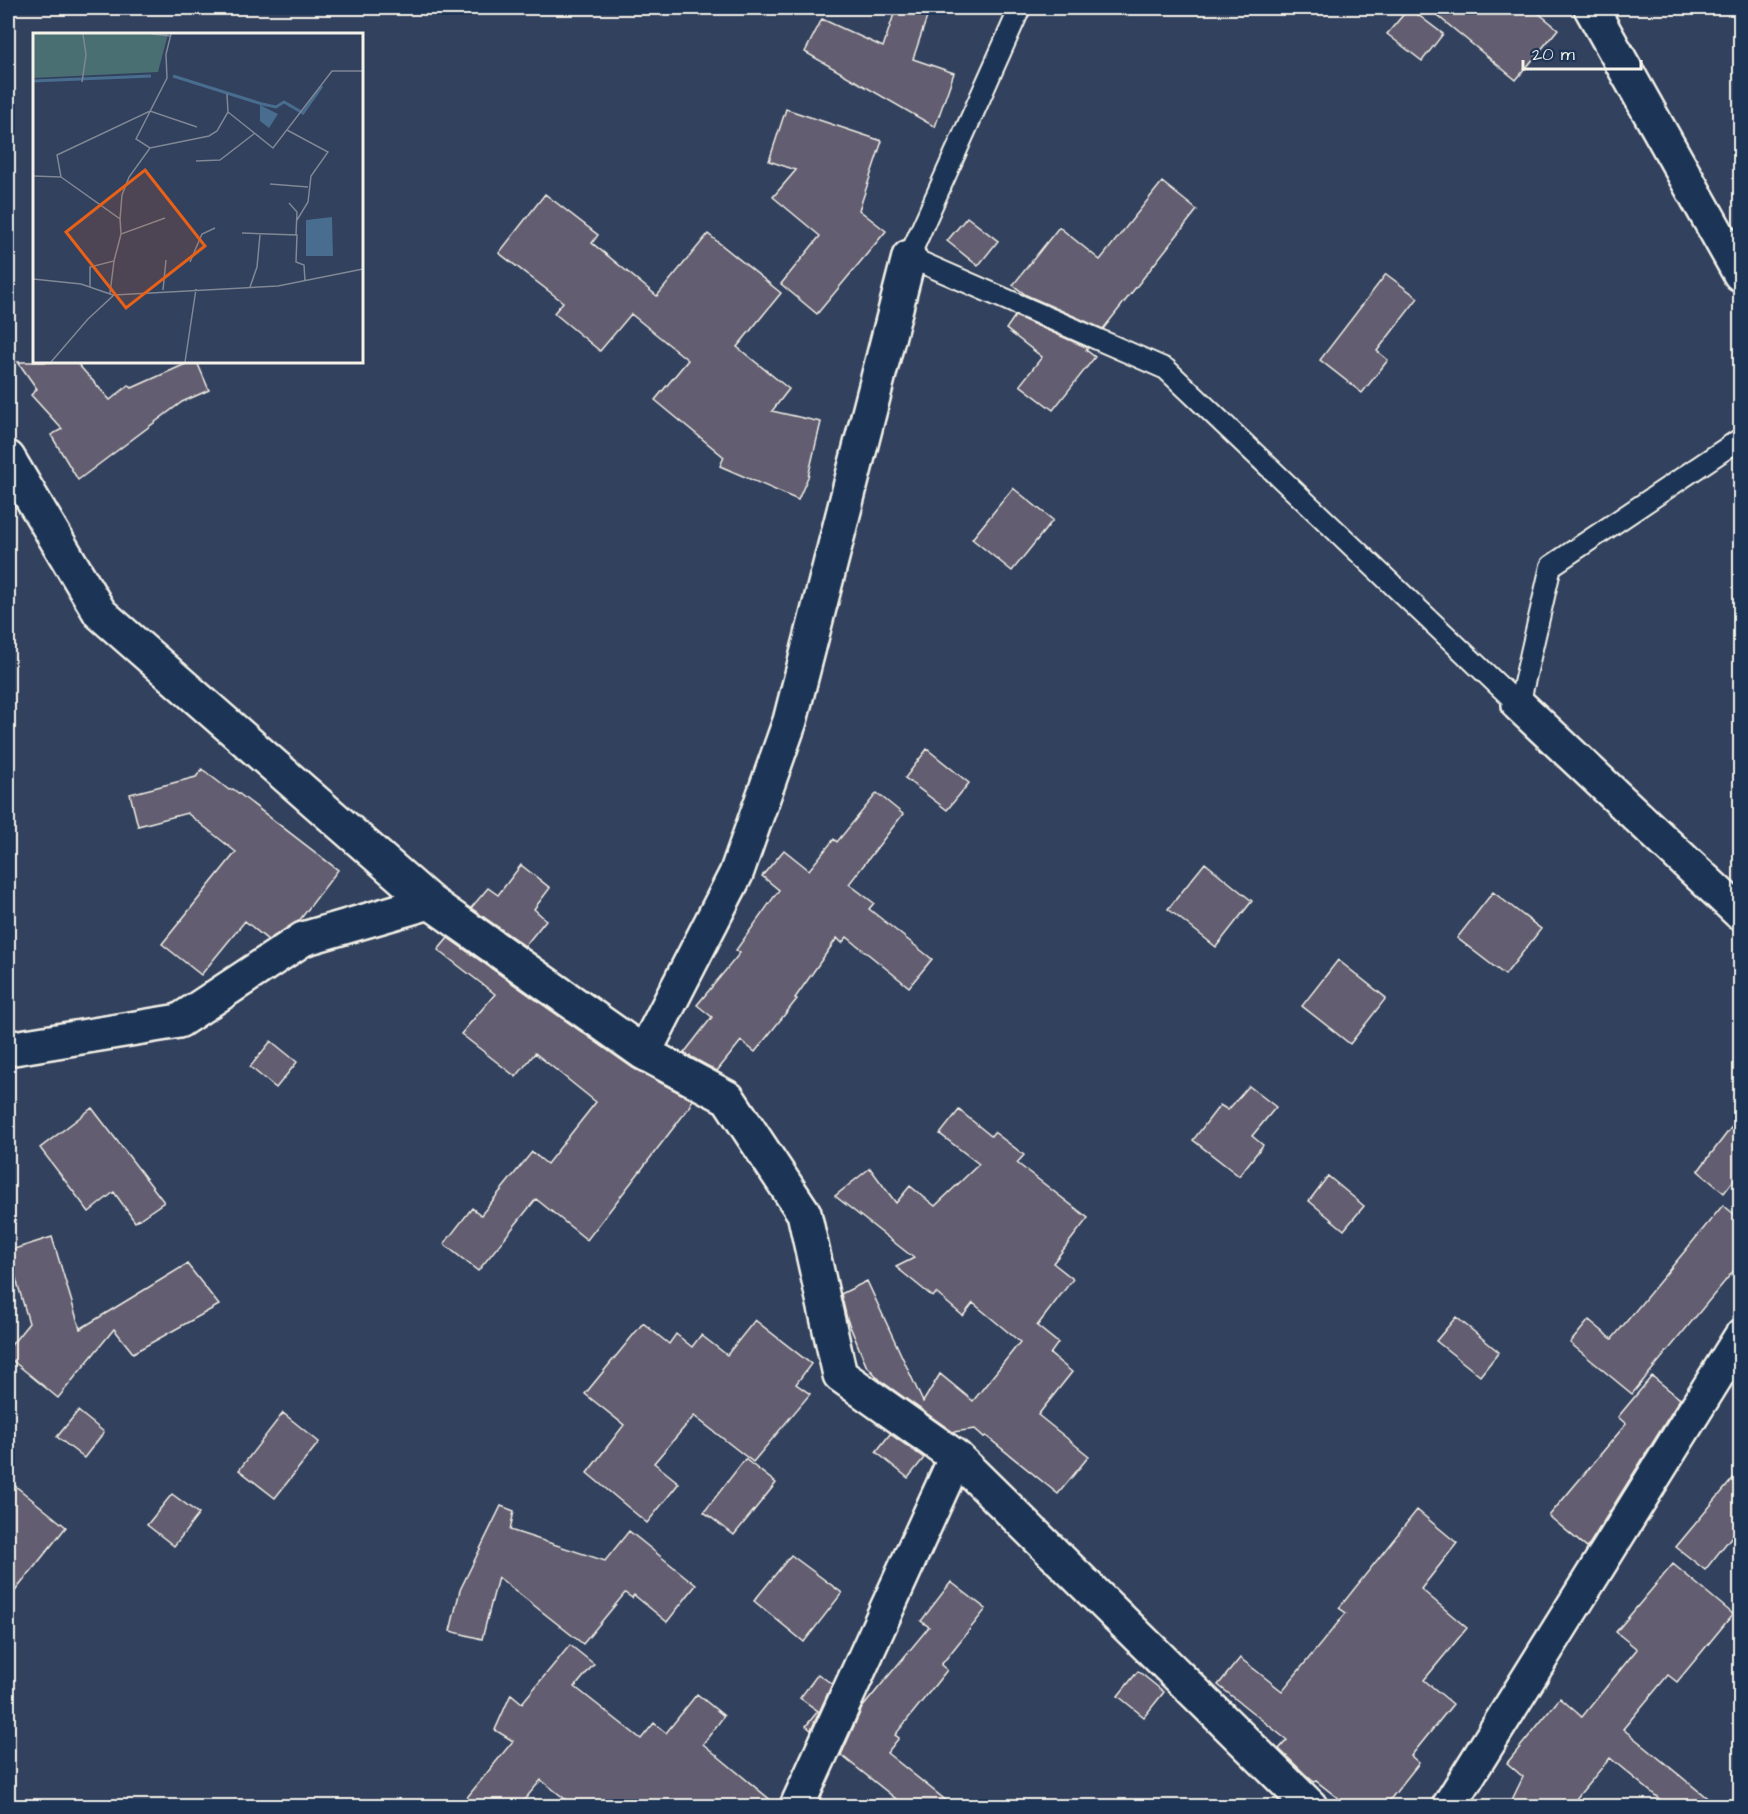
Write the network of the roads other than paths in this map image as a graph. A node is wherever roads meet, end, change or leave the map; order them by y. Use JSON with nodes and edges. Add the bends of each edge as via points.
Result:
{"nodes":[{"id":1,"x":1020,"y":8,"type":"edge"},
{"id":2,"x":1591,"y":8,"type":"edge"},
{"id":3,"x":909,"y":257,"type":"junction"},
{"id":4,"x":1740,"y":274,"type":"edge"},
{"id":5,"x":1740,"y":439,"type":"edge"},
{"id":6,"x":8,"y":458,"type":"edge"},
{"id":7,"x":1519,"y":705,"type":"junction"},
{"id":8,"x":430,"y":902,"type":"junction"},
{"id":9,"x":1740,"y":913,"type":"edge"},
{"id":10,"x":8,"y":1049,"type":"edge"},
{"id":11,"x":644,"y":1053,"type":"junction"},
{"id":12,"x":1740,"y":1338,"type":"edge"},
{"id":13,"x":956,"y":1457,"type":"junction"},
{"id":14,"x":797,"y":1806,"type":"edge"},
{"id":15,"x":1310,"y":1806,"type":"edge"},
{"id":16,"x":1449,"y":1806,"type":"edge"}],
"edges":[{"from":1,"to":3,"type":"lane"},
{"from":2,"to":4,"type":"street"},
{"from":3,"to":7,"type":"lane","via":[[1166,369]]},
{"from":3,"to":11,"type":"street","via":[[790,721],[736,874]]},
{"from":5,"to":7,"type":"lane","via":[[1551,566]]},
{"from":6,"to":8,"type":"street","via":[[100,613]]},
{"from":7,"to":9,"type":"street"},
{"from":8,"to":10,"type":"street","via":[[303,939],[179,1021]]},
{"from":8,"to":11,"type":"street"},
{"from":11,"to":13,"type":"street","via":[[728,1098],[804,1213],[840,1376]]},
{"from":12,"to":16,"type":"street"},
{"from":13,"to":14,"type":"street"},
{"from":13,"to":15,"type":"street"}]}
